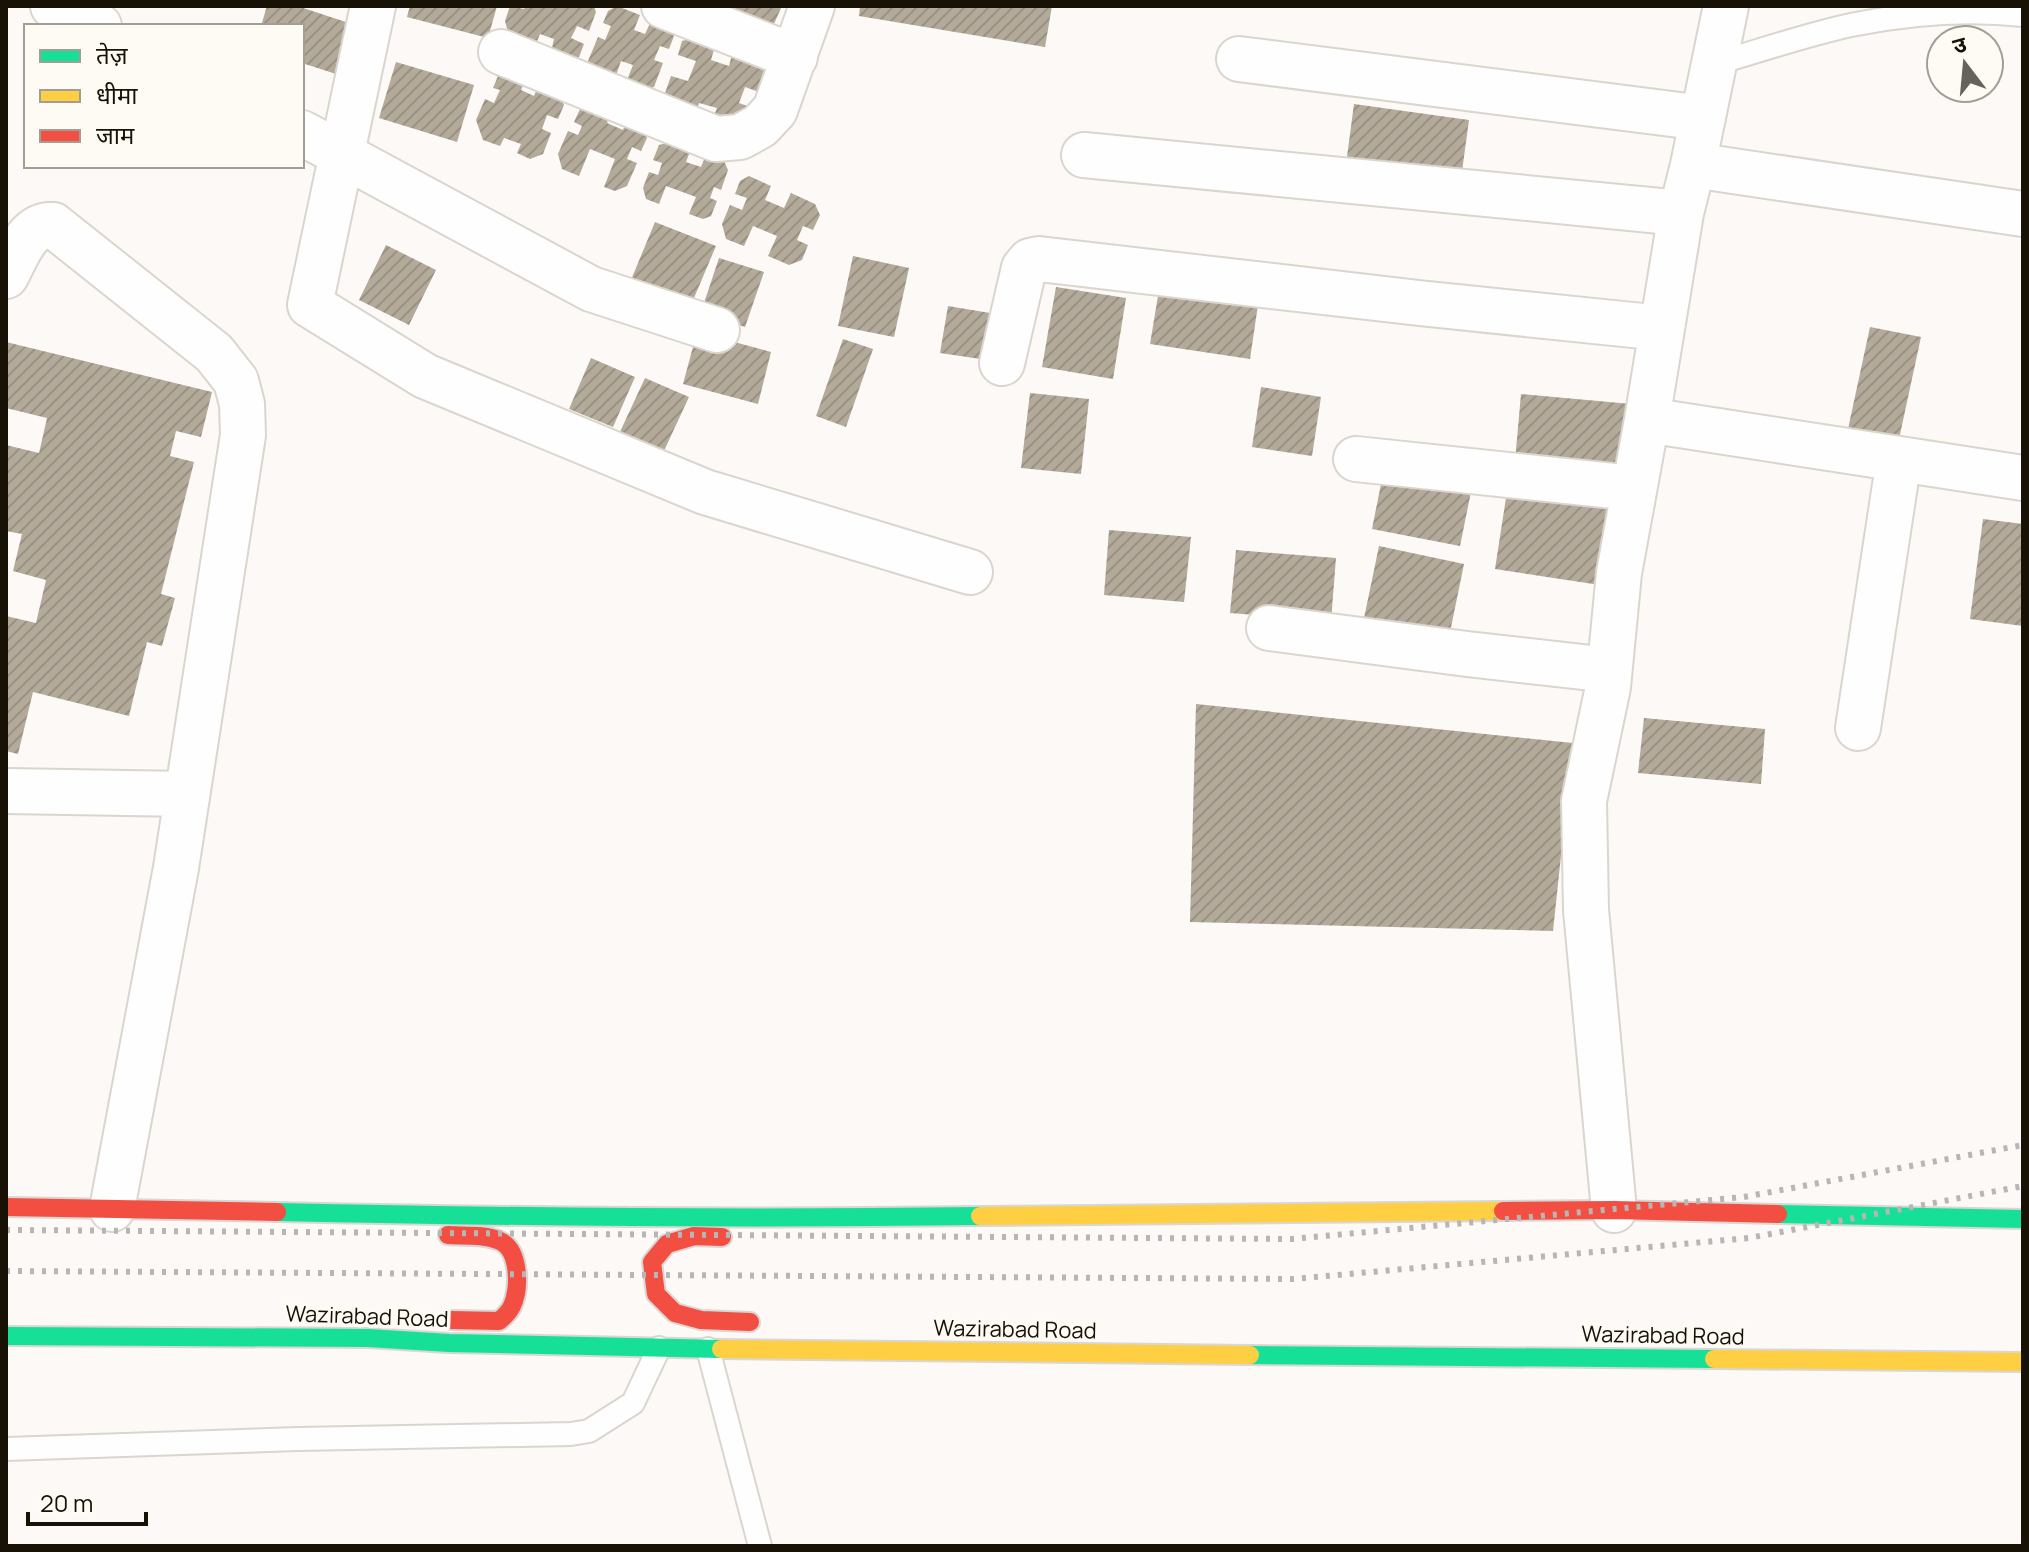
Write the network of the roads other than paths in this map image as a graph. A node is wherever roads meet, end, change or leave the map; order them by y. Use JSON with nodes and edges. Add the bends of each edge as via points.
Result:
{"nodes":[{"id":1,"x":53,"y":6,"type":"edge"},
{"id":2,"x":373,"y":6,"type":"edge"},
{"id":3,"x":664,"y":6,"type":"edge"},
{"id":4,"x":812,"y":6,"type":"edge"},
{"id":5,"x":1726,"y":6,"type":"edge"},
{"id":6,"x":2023,"y":15,"type":"edge"},
{"id":7,"x":95,"y":24,"type":"edge"},
{"id":8,"x":501,"y":52,"type":"dead end"},
{"id":9,"x":795,"y":57,"type":"junction"},
{"id":10,"x":1239,"y":59,"type":"dead end"},
{"id":11,"x":1714,"y":64,"type":"junction"},
{"id":12,"x":1703,"y":118,"type":"junction"},
{"id":13,"x":304,"y":134,"type":"edge"},
{"id":14,"x":342,"y":154,"type":"junction"},
{"id":15,"x":1084,"y":155,"type":"dead end"},
{"id":16,"x":1693,"y":165,"type":"junction"},
{"id":17,"x":1681,"y":213,"type":"junction"},
{"id":18,"x":2023,"y":214,"type":"edge"},
{"id":19,"x":6,"y":276,"type":"edge"},
{"id":20,"x":1662,"y":328,"type":"junction"},
{"id":21,"x":717,"y":330,"type":"dead end"},
{"id":22,"x":1002,"y":363,"type":"dead end"},
{"id":23,"x":1647,"y":420,"type":"junction"},
{"id":24,"x":1356,"y":459,"type":"dead end"},
{"id":25,"x":1899,"y":459,"type":"junction"},
{"id":26,"x":2023,"y":478,"type":"edge"},
{"id":27,"x":1633,"y":488,"type":"junction"},
{"id":28,"x":970,"y":572,"type":"dead end"},
{"id":29,"x":1269,"y":628,"type":"dead end"},
{"id":30,"x":1609,"y":670,"type":"junction"},
{"id":31,"x":1858,"y":728,"type":"dead end"},
{"id":32,"x":6,"y":791,"type":"edge"},
{"id":33,"x":187,"y":794,"type":"junction"},
{"id":34,"x":6,"y":1207,"type":"edge"},
{"id":35,"x":112,"y":1209,"type":"junction"},
{"id":36,"x":1614,"y":1210,"type":"junction"},
{"id":37,"x":384,"y":1215,"type":"junction"},
{"id":38,"x":808,"y":1218,"type":"junction"},
{"id":39,"x":2023,"y":1219,"type":"edge"},
{"id":40,"x":405,"y":1232,"type":"dead end"},
{"id":41,"x":784,"y":1232,"type":"dead end"},
{"id":42,"x":434,"y":1234,"type":"dead end"},
{"id":43,"x":741,"y":1238,"type":"dead end"},
{"id":44,"x":401,"y":1320,"type":"dead end"},
{"id":45,"x":429,"y":1320,"type":"dead end"},
{"id":46,"x":762,"y":1323,"type":"dead end"},
{"id":47,"x":802,"y":1333,"type":"dead end"},
{"id":48,"x":6,"y":1336,"type":"edge"},
{"id":49,"x":368,"y":1338,"type":"junction"},
{"id":50,"x":659,"y":1348,"type":"junction"},
{"id":51,"x":708,"y":1349,"type":"junction"},
{"id":52,"x":822,"y":1351,"type":"junction"},
{"id":53,"x":2021,"y":1362,"type":"edge"},
{"id":54,"x":6,"y":1449,"type":"edge"},
{"id":55,"x":760,"y":1546,"type":"edge"}],
"edges":[{"from":1,"to":7,"type":"street"},
{"from":2,"to":14,"type":"street"},
{"from":3,"to":9,"type":"street"},
{"from":4,"to":9,"type":"street"},
{"from":5,"to":11,"type":"street"},
{"from":6,"to":11,"type":"lane","via":[[1900,16]]},
{"from":8,"to":9,"type":"street","via":[[716,139],[740,137],[760,126],[775,110]]},
{"from":10,"to":12,"type":"street"},
{"from":11,"to":12,"type":"street"},
{"from":12,"to":16,"type":"street"},
{"from":13,"to":14,"type":"street"},
{"from":14,"to":21,"type":"street","via":[[591,289]]},
{"from":14,"to":28,"type":"street","via":[[310,305],[425,376],[705,492]]},
{"from":15,"to":17,"type":"street"},
{"from":16,"to":17,"type":"street"},
{"from":16,"to":18,"type":"street"},
{"from":17,"to":20,"type":"street"},
{"from":19,"to":33,"type":"street","via":[[32,231],[53,225],[214,353],[236,381],[243,435]]},
{"from":20,"to":22,"type":"street","via":[[1039,259],[1024,268]]},
{"from":20,"to":23,"type":"street"},
{"from":23,"to":25,"type":"street"},
{"from":23,"to":27,"type":"street"},
{"from":24,"to":27,"type":"street"},
{"from":25,"to":26,"type":"street"},
{"from":25,"to":31,"type":"street"},
{"from":27,"to":30,"type":"street"},
{"from":29,"to":30,"type":"street"},
{"from":30,"to":36,"type":"street","via":[[1584,801],[1586,910]]},
{"from":32,"to":33,"type":"street"},
{"from":33,"to":35,"type":"street"},
{"from":34,"to":35,"type":"highway"},
{"from":35,"to":37,"type":"highway"},
{"from":36,"to":38,"type":"highway"},
{"from":36,"to":39,"type":"highway"},
{"from":37,"to":38,"type":"highway"},
{"from":37,"to":40,"type":"highway"},
{"from":38,"to":41,"type":"highway"},
{"from":42,"to":45,"type":"highway","via":[[505,1244],[517,1272],[511,1309],[499,1321]]},
{"from":43,"to":46,"type":"highway","via":[[694,1236],[667,1244],[652,1262],[656,1294],[675,1313]]},
{"from":44,"to":49,"type":"highway"},
{"from":47,"to":52,"type":"highway"},
{"from":48,"to":49,"type":"highway","name":"Wazirabad Road"},
{"from":49,"to":50,"type":"highway","name":"Wazirabad Road"},
{"from":50,"to":51,"type":"highway","name":"Wazirabad Road"},
{"from":50,"to":54,"type":"lane","via":[[633,1403],[589,1431],[571,1434]]},
{"from":51,"to":52,"type":"highway","name":"Wazirabad Road"},
{"from":51,"to":55,"type":"lane"},
{"from":52,"to":53,"type":"highway","name":"Wazirabad Road"}]}
